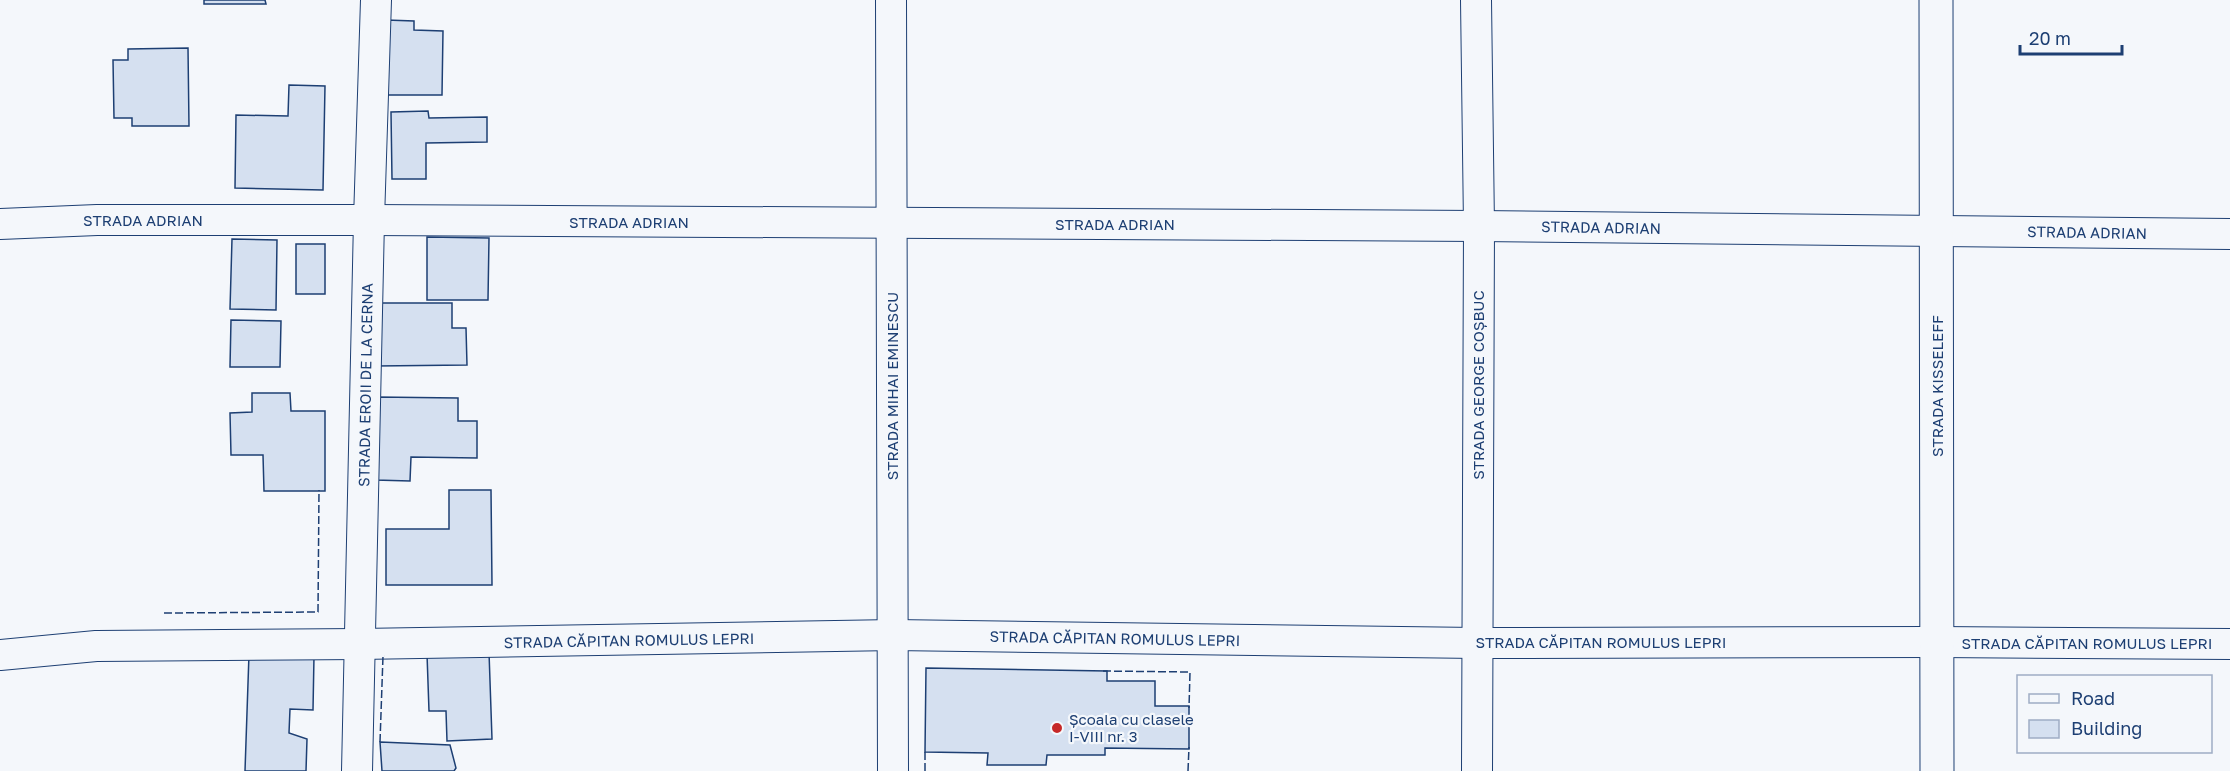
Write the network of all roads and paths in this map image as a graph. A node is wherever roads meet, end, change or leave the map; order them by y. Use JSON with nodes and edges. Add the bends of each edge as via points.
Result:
{"nodes":[{"id":1,"x":376,"y":0,"type":"edge"},
{"id":2,"x":891,"y":0,"type":"edge"},
{"id":3,"x":1476,"y":0,"type":"edge"},
{"id":4,"x":1936,"y":0,"type":"edge"},
{"id":5,"x":369,"y":220,"type":"junction"},
{"id":6,"x":891,"y":223,"type":"junction"},
{"id":7,"x":0,"y":224,"type":"edge"},
{"id":8,"x":1479,"y":226,"type":"junction"},
{"id":9,"x":1936,"y":230,"type":"junction"},
{"id":10,"x":2230,"y":234,"type":"edge"},
{"id":11,"x":894,"y":635,"type":"junction"},
{"id":12,"x":1476,"y":642,"type":"junction"},
{"id":13,"x":1938,"y":642,"type":"junction"},
{"id":14,"x":360,"y":644,"type":"junction"},
{"id":15,"x":2230,"y":644,"type":"edge"},
{"id":16,"x":0,"y":655,"type":"edge"},
{"id":17,"x":357,"y":771,"type":"edge"},
{"id":18,"x":893,"y":771,"type":"edge"},
{"id":19,"x":1477,"y":771,"type":"edge"},
{"id":20,"x":1937,"y":771,"type":"edge"}],
"edges":[{"from":1,"to":5,"type":"street","name":"STRADA EROII DE LA CERNA"},
{"from":2,"to":6,"type":"street","name":"STRADA MIHAI EMINESCU"},
{"from":3,"to":8,"type":"street","name":"STRADA GEORGE COȘBUC"},
{"from":4,"to":9,"type":"street","name":"STRADA KISSELEFF"},
{"from":5,"to":6,"type":"street","name":"STRADA ADRIAN"},
{"from":5,"to":7,"type":"street","name":"STRADA ADRIAN"},
{"from":5,"to":14,"type":"street","name":"STRADA EROII DE LA CERNA"},
{"from":6,"to":8,"type":"street","name":"STRADA ADRIAN"},
{"from":6,"to":11,"type":"street","name":"STRADA MIHAI EMINESCU"},
{"from":8,"to":9,"type":"street","name":"STRADA ADRIAN"},
{"from":8,"to":12,"type":"street","name":"STRADA GEORGE COȘBUC"},
{"from":9,"to":10,"type":"street","name":"STRADA ADRIAN"},
{"from":9,"to":13,"type":"street","name":"STRADA KISSELEFF"},
{"from":11,"to":12,"type":"street","name":"STRADA CĂPITAN ROMULUS LEPRI"},
{"from":11,"to":14,"type":"street","name":"STRADA CĂPITAN ROMULUS LEPRI"},
{"from":11,"to":18,"type":"street","name":"STRADA MIHAI EMINESCU"},
{"from":12,"to":13,"type":"street","name":"STRADA CĂPITAN ROMULUS LEPRI"},
{"from":12,"to":19,"type":"street","name":"STRADA GEORGE COȘBUC"},
{"from":13,"to":15,"type":"street","name":"STRADA CĂPITAN ROMULUS LEPRI"},
{"from":13,"to":20,"type":"street","name":"STRADA KISSELEFF"},
{"from":14,"to":16,"type":"street","name":"STRADA CĂPITAN ROMULUS LEPRI","via":[[96,646]]},
{"from":14,"to":17,"type":"street","name":"STRADA EROII DE LA CERNA"}]}
